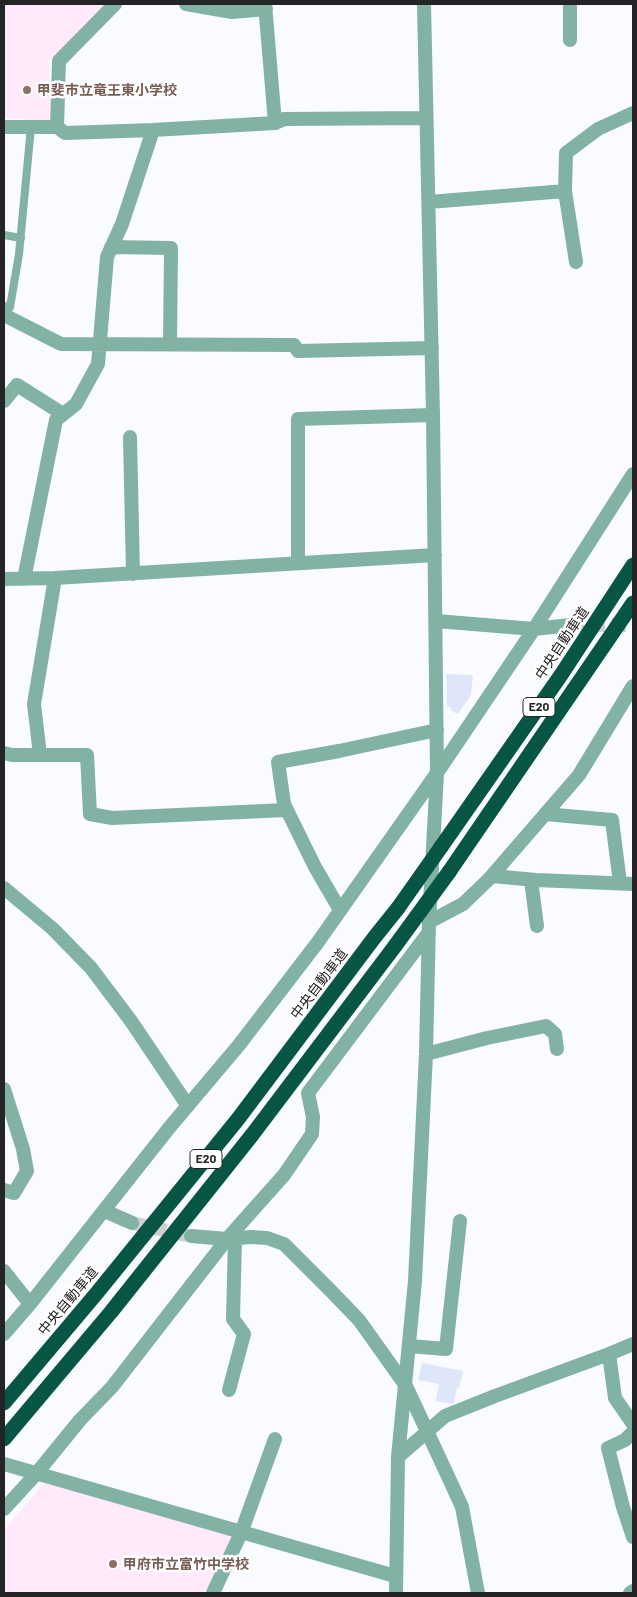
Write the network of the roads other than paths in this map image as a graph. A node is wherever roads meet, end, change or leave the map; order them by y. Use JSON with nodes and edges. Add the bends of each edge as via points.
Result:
{"nodes":[{"id":1,"x":115,"y":4,"type":"edge"},
{"id":2,"x":186,"y":4,"type":"edge"},
{"id":3,"x":424,"y":4,"type":"edge"},
{"id":4,"x":570,"y":4,"type":"edge"},
{"id":5,"x":265,"y":6,"type":"edge"},
{"id":6,"x":570,"y":40,"type":"dead end"},
{"id":7,"x":633,"y":113,"type":"edge"},
{"id":8,"x":426,"y":118,"type":"junction"},
{"id":9,"x":275,"y":123,"type":"junction"},
{"id":10,"x":4,"y":127,"type":"edge"},
{"id":11,"x":31,"y":127,"type":"junction"},
{"id":12,"x":57,"y":128,"type":"junction"},
{"id":13,"x":153,"y":130,"type":"junction"},
{"id":14,"x":565,"y":191,"type":"junction"},
{"id":15,"x":429,"y":202,"type":"junction"},
{"id":16,"x":4,"y":235,"type":"edge"},
{"id":17,"x":20,"y":238,"type":"junction"},
{"id":18,"x":111,"y":247,"type":"junction"},
{"id":19,"x":576,"y":262,"type":"dead end"},
{"id":20,"x":4,"y":310,"type":"edge"},
{"id":21,"x":100,"y":344,"type":"junction"},
{"id":22,"x":170,"y":344,"type":"junction"},
{"id":23,"x":432,"y":348,"type":"junction"},
{"id":24,"x":4,"y":401,"type":"edge"},
{"id":25,"x":63,"y":414,"type":"junction"},
{"id":26,"x":433,"y":415,"type":"junction"},
{"id":27,"x":130,"y":437,"type":"dead end"},
{"id":28,"x":633,"y":474,"type":"edge"},
{"id":29,"x":435,"y":555,"type":"junction"},
{"id":30,"x":298,"y":563,"type":"junction"},
{"id":31,"x":633,"y":565,"type":"edge"},
{"id":32,"x":133,"y":574,"type":"junction"},
{"id":33,"x":4,"y":578,"type":"edge"},
{"id":34,"x":24,"y":578,"type":"junction"},
{"id":35,"x":55,"y":578,"type":"junction"},
{"id":36,"x":633,"y":603,"type":"edge"},
{"id":37,"x":436,"y":621,"type":"junction"},
{"id":38,"x":570,"y":625,"type":"tunnel mouth"},
{"id":39,"x":534,"y":629,"type":"junction"},
{"id":40,"x":633,"y":686,"type":"edge"},
{"id":41,"x":437,"y":730,"type":"junction"},
{"id":42,"x":4,"y":753,"type":"edge"},
{"id":43,"x":40,"y":755,"type":"junction"},
{"id":44,"x":437,"y":773,"type":"junction"},
{"id":45,"x":286,"y":810,"type":"junction"},
{"id":46,"x":545,"y":814,"type":"junction"},
{"id":47,"x":492,"y":876,"type":"junction"},
{"id":48,"x":531,"y":880,"type":"junction"},
{"id":49,"x":627,"y":883,"type":"edge"},
{"id":50,"x":4,"y":888,"type":"edge"},
{"id":51,"x":340,"y":910,"type":"junction"},
{"id":52,"x":537,"y":926,"type":"dead end"},
{"id":53,"x":429,"y":927,"type":"junction"},
{"id":54,"x":557,"y":1049,"type":"dead end"},
{"id":55,"x":426,"y":1054,"type":"junction"},
{"id":56,"x":4,"y":1089,"type":"edge"},
{"id":57,"x":188,"y":1106,"type":"junction"},
{"id":58,"x":4,"y":1190,"type":"edge"},
{"id":59,"x":105,"y":1211,"type":"junction"},
{"id":60,"x":460,"y":1221,"type":"dead end"},
{"id":61,"x":132,"y":1223,"type":"tunnel mouth"},
{"id":62,"x":191,"y":1236,"type":"tunnel mouth"},
{"id":63,"x":231,"y":1239,"type":"junction"},
{"id":64,"x":4,"y":1271,"type":"edge"},
{"id":65,"x":30,"y":1304,"type":"junction"},
{"id":66,"x":4,"y":1334,"type":"edge"},
{"id":67,"x":633,"y":1344,"type":"edge"},
{"id":68,"x":409,"y":1346,"type":"junction"},
{"id":69,"x":609,"y":1354,"type":"junction"},
{"id":70,"x":406,"y":1386,"type":"junction"},
{"id":71,"x":229,"y":1390,"type":"dead end"},
{"id":72,"x":4,"y":1403,"type":"edge"},
{"id":73,"x":633,"y":1424,"type":"edge"},
{"id":74,"x":427,"y":1431,"type":"junction"},
{"id":75,"x":633,"y":1432,"type":"edge"},
{"id":76,"x":275,"y":1438,"type":"dead end"},
{"id":77,"x":4,"y":1439,"type":"edge"},
{"id":78,"x":398,"y":1457,"type":"junction"},
{"id":79,"x":4,"y":1464,"type":"edge"},
{"id":80,"x":36,"y":1474,"type":"junction"},
{"id":81,"x":4,"y":1509,"type":"edge"},
{"id":82,"x":241,"y":1533,"type":"junction"},
{"id":83,"x":633,"y":1537,"type":"edge"},
{"id":84,"x":396,"y":1576,"type":"junction"},
{"id":85,"x":633,"y":1591,"type":"edge"},
{"id":86,"x":213,"y":1593,"type":"edge"},
{"id":87,"x":396,"y":1593,"type":"edge"},
{"id":88,"x":478,"y":1593,"type":"edge"},
{"id":89,"x":630,"y":1593,"type":"edge"}],
"edges":[{"from":1,"to":12,"type":"street","via":[[59,61]]},
{"from":2,"to":5,"type":"street","via":[[232,12]]},
{"from":3,"to":8,"type":"street"},
{"from":4,"to":6,"type":"street"},
{"from":5,"to":9,"type":"street"},
{"from":7,"to":14,"type":"street","via":[[598,129],[566,153]]},
{"from":8,"to":9,"type":"street","via":[[284,119]]},
{"from":8,"to":15,"type":"street"},
{"from":9,"to":13,"type":"street"},
{"from":10,"to":11,"type":"street"},
{"from":11,"to":12,"type":"street"},
{"from":11,"to":17,"type":"lane"},
{"from":12,"to":13,"type":"street","via":[[65,133]]},
{"from":13,"to":18,"type":"street","via":[[122,224]]},
{"from":14,"to":15,"type":"street"},
{"from":14,"to":19,"type":"street"},
{"from":15,"to":23,"type":"street"},
{"from":16,"to":17,"type":"lane"},
{"from":17,"to":20,"type":"lane","via":[[10,307]]},
{"from":18,"to":21,"type":"street","via":[[107,257]]},
{"from":18,"to":22,"type":"street","via":[[171,248]]},
{"from":20,"to":21,"type":"street","via":[[61,344]]},
{"from":21,"to":22,"type":"street"},
{"from":21,"to":25,"type":"street","via":[[98,364],[76,404]]},
{"from":22,"to":23,"type":"street","via":[[294,345],[298,351]]},
{"from":23,"to":26,"type":"street"},
{"from":24,"to":25,"type":"street","via":[[17,385]]},
{"from":25,"to":34,"type":"street","via":[[56,420]]},
{"from":26,"to":29,"type":"street"},
{"from":26,"to":30,"type":"street","via":[[298,419]]},
{"from":27,"to":32,"type":"street"},
{"from":28,"to":39,"type":"street"},
{"from":29,"to":30,"type":"street"},
{"from":29,"to":37,"type":"street"},
{"from":30,"to":32,"type":"street"},
{"from":31,"to":72,"type":"highway","name":"中央自動車道","number":"E20","bridge":true,"via":[[561,675],[398,908],[238,1119]]},
{"from":32,"to":35,"type":"street"},
{"from":33,"to":34,"type":"street"},
{"from":34,"to":35,"type":"street"},
{"from":35,"to":43,"type":"street","via":[[34,704]]},
{"from":36,"to":77,"type":"highway","number":"E20","bridge":true,"via":[[395,946],[130,1289]]},
{"from":37,"to":39,"type":"street"},
{"from":37,"to":41,"type":"street"},
{"from":38,"to":39,"type":"street"},
{"from":39,"to":44,"type":"street"},
{"from":40,"to":46,"type":"street","via":[[578,775]]},
{"from":41,"to":44,"type":"street"},
{"from":41,"to":45,"type":"street","via":[[278,762]]},
{"from":42,"to":43,"type":"street"},
{"from":43,"to":45,"type":"street","via":[[87,754],[90,814],[112,818]]},
{"from":44,"to":51,"type":"street"},
{"from":44,"to":53,"type":"street"},
{"from":45,"to":51,"type":"street"},
{"from":46,"to":47,"type":"street"},
{"from":46,"to":49,"type":"street","via":[[612,820]]},
{"from":47,"to":48,"type":"street"},
{"from":47,"to":53,"type":"street","via":[[463,904]]},
{"from":48,"to":49,"type":"street"},
{"from":48,"to":52,"type":"street"},
{"from":50,"to":57,"type":"street","via":[[53,929],[91,968]]},
{"from":51,"to":57,"type":"street"},
{"from":53,"to":55,"type":"street"},
{"from":53,"to":63,"type":"street","via":[[308,1093],[313,1117],[312,1134],[284,1175]]},
{"from":54,"to":55,"type":"street","via":[[555,1034],[546,1026]]},
{"from":55,"to":68,"type":"street","via":[[416,1281]]},
{"from":56,"to":58,"type":"street","via":[[23,1149],[26,1170],[14,1193]]},
{"from":57,"to":59,"type":"street"},
{"from":59,"to":61,"type":"street"},
{"from":59,"to":65,"type":"street"},
{"from":60,"to":68,"type":"street","via":[[446,1349]]},
{"from":62,"to":63,"type":"street"},
{"from":63,"to":70,"type":"street","via":[[268,1238],[284,1244],[359,1320]]},
{"from":63,"to":71,"type":"street","via":[[233,1319],[244,1334]]},
{"from":63,"to":80,"type":"street"},
{"from":64,"to":65,"type":"street"},
{"from":65,"to":66,"type":"street"},
{"from":67,"to":69,"type":"street"},
{"from":68,"to":70,"type":"street"},
{"from":69,"to":73,"type":"street","via":[[615,1398]]},
{"from":69,"to":74,"type":"street","via":[[446,1416]]},
{"from":70,"to":74,"type":"street"},
{"from":70,"to":78,"type":"street"},
{"from":74,"to":78,"type":"street"},
{"from":74,"to":88,"type":"street","via":[[462,1507]]},
{"from":75,"to":83,"type":"street","via":[[608,1448]]},
{"from":76,"to":82,"type":"street"},
{"from":78,"to":84,"type":"street"},
{"from":79,"to":80,"type":"street"},
{"from":80,"to":81,"type":"street"},
{"from":80,"to":82,"type":"street"},
{"from":82,"to":84,"type":"street"},
{"from":82,"to":86,"type":"street"},
{"from":84,"to":87,"type":"street"},
{"from":85,"to":89,"type":"street"}]}
